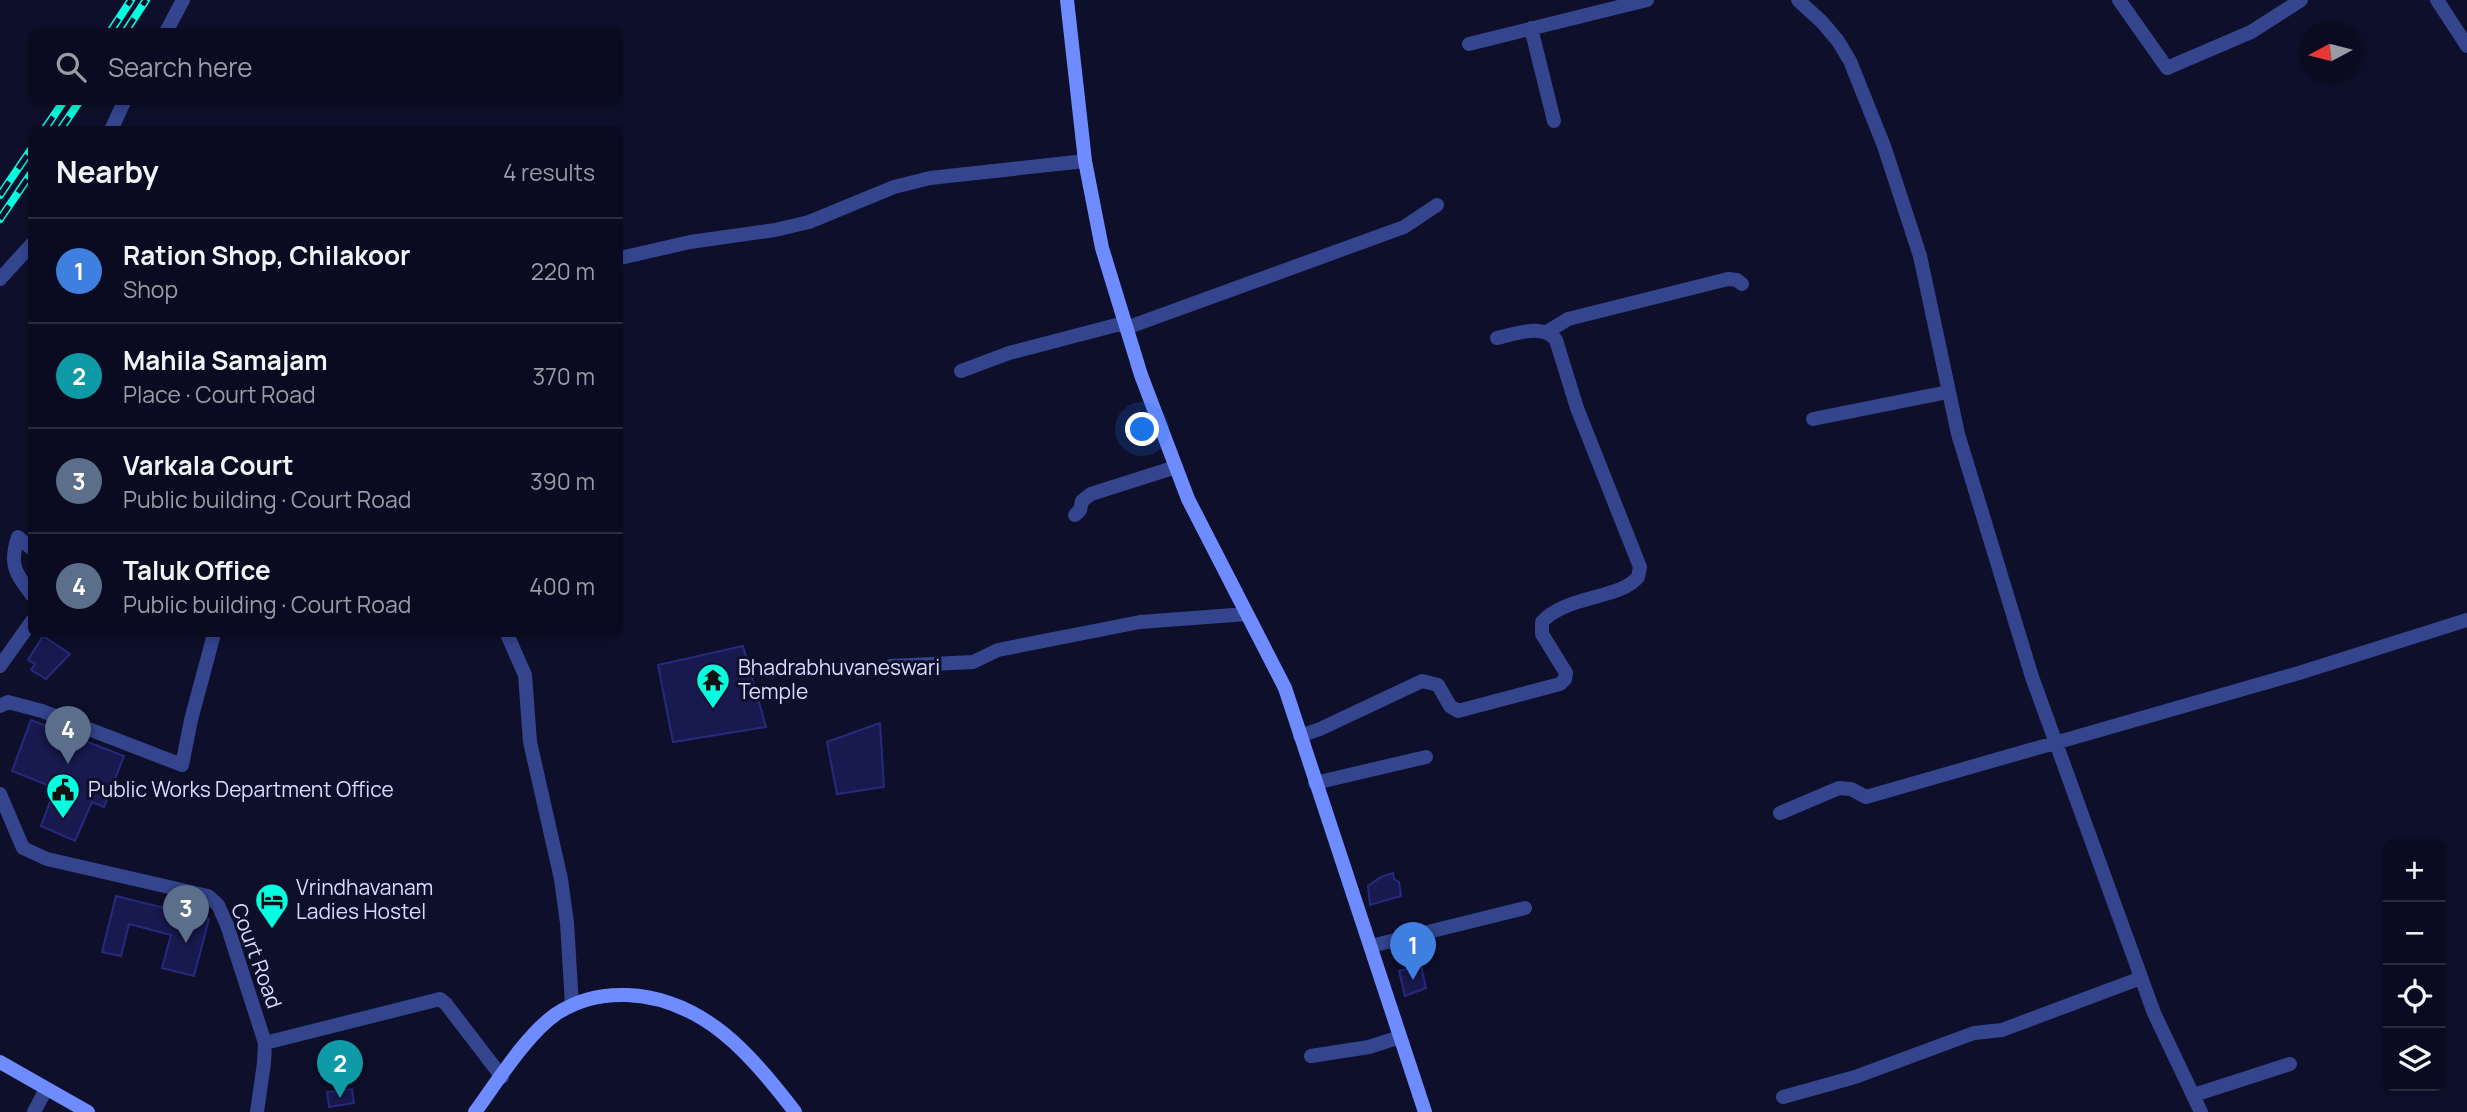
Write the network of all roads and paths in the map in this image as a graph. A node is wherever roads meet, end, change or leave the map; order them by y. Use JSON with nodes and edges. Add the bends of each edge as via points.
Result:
{"nodes":[{"id":1,"x":183,"y":0,"type":"edge"},
{"id":2,"x":1067,"y":0,"type":"edge"},
{"id":3,"x":1647,"y":0,"type":"edge"},
{"id":4,"x":1798,"y":0,"type":"edge"},
{"id":5,"x":2119,"y":0,"type":"edge"},
{"id":6,"x":2301,"y":0,"type":"edge"},
{"id":7,"x":2437,"y":0,"type":"edge"},
{"id":8,"x":168,"y":28,"type":"edge"},
{"id":9,"x":1531,"y":28,"type":"junction"},
{"id":10,"x":1469,"y":44,"type":"dead end"},
{"id":11,"x":2467,"y":46,"type":"edge"},
{"id":12,"x":123,"y":105,"type":"edge"},
{"id":13,"x":1554,"y":121,"type":"dead end"},
{"id":14,"x":113,"y":126,"type":"edge"},
{"id":15,"x":1085,"y":160,"type":"junction"},
{"id":16,"x":1437,"y":205,"type":"dead end"},
{"id":17,"x":28,"y":248,"type":"edge"},
{"id":18,"x":623,"y":257,"type":"edge"},
{"id":19,"x":0,"y":279,"type":"edge"},
{"id":20,"x":1742,"y":284,"type":"dead end"},
{"id":21,"x":1125,"y":325,"type":"junction"},
{"id":22,"x":1547,"y":332,"type":"junction"},
{"id":23,"x":1497,"y":338,"type":"dead end"},
{"id":24,"x":961,"y":371,"type":"dead end"},
{"id":25,"x":1948,"y":392,"type":"junction"},
{"id":26,"x":1813,"y":418,"type":"dead end"},
{"id":27,"x":1176,"y":467,"type":"junction"},
{"id":28,"x":1075,"y":515,"type":"dead end"},
{"id":29,"x":28,"y":546,"type":"edge"},
{"id":30,"x":28,"y":590,"type":"edge"},
{"id":31,"x":1247,"y":614,"type":"junction"},
{"id":32,"x":2467,"y":620,"type":"edge"},
{"id":33,"x":28,"y":627,"type":"edge"},
{"id":34,"x":213,"y":637,"type":"edge"},
{"id":35,"x":508,"y":637,"type":"edge"},
{"id":36,"x":0,"y":666,"type":"edge"},
{"id":37,"x":891,"y":666,"type":"dead end"},
{"id":38,"x":0,"y":706,"type":"edge"},
{"id":39,"x":1300,"y":736,"type":"junction"},
{"id":40,"x":2056,"y":741,"type":"junction"},
{"id":41,"x":1426,"y":757,"type":"dead end"},
{"id":42,"x":1315,"y":783,"type":"junction"},
{"id":43,"x":0,"y":794,"type":"edge"},
{"id":44,"x":1780,"y":813,"type":"dead end"},
{"id":45,"x":1525,"y":908,"type":"dead end"},
{"id":46,"x":1370,"y":946,"type":"junction"},
{"id":47,"x":2141,"y":978,"type":"junction"},
{"id":48,"x":572,"y":1004,"type":"junction"},
{"id":49,"x":1400,"y":1037,"type":"junction"},
{"id":50,"x":265,"y":1043,"type":"junction"},
{"id":51,"x":1311,"y":1056,"type":"dead end"},
{"id":52,"x":0,"y":1062,"type":"edge"},
{"id":53,"x":2290,"y":1064,"type":"dead end"},
{"id":54,"x":502,"y":1077,"type":"junction"},
{"id":55,"x":46,"y":1088,"type":"junction"},
{"id":56,"x":2194,"y":1095,"type":"junction"},
{"id":57,"x":1783,"y":1097,"type":"dead end"},
{"id":58,"x":34,"y":1112,"type":"edge"},
{"id":59,"x":88,"y":1112,"type":"edge"},
{"id":60,"x":257,"y":1112,"type":"edge"},
{"id":61,"x":475,"y":1112,"type":"edge"},
{"id":62,"x":795,"y":1112,"type":"edge"},
{"id":63,"x":1425,"y":1112,"type":"edge"},
{"id":64,"x":2201,"y":1112,"type":"edge"}],
"edges":[{"from":1,"to":8,"type":"street"},
{"from":2,"to":15,"type":"main road"},
{"from":3,"to":9,"type":"street"},
{"from":4,"to":25,"type":"street","via":[[1822,22],[1850,61],[1885,146],[1920,257]]},
{"from":5,"to":6,"type":"street","via":[[2167,68],[2251,32]]},
{"from":7,"to":11,"type":"street"},
{"from":9,"to":10,"type":"street"},
{"from":9,"to":13,"type":"street"},
{"from":12,"to":14,"type":"street"},
{"from":15,"to":18,"type":"street","via":[[930,178],[894,187],[809,222]]},
{"from":15,"to":21,"type":"main road","via":[[1102,248]]},
{"from":16,"to":21,"type":"street","via":[[1404,226]]},
{"from":17,"to":19,"type":"street"},
{"from":20,"to":22,"type":"street","via":[[1728,279],[1568,319]]},
{"from":21,"to":24,"type":"street","via":[[1009,353]]},
{"from":21,"to":27,"type":"main road"},
{"from":22,"to":23,"type":"street"},
{"from":22,"to":39,"type":"street","via":[[1557,343],[1577,408],[1640,566],[1638,577],[1624,588],[1560,609],[1542,622],[1542,634],[1566,673],[1560,684],[1458,711],[1438,685],[1422,681]]},
{"from":25,"to":26,"type":"street"},
{"from":25,"to":40,"type":"street","via":[[2032,677]]},
{"from":27,"to":28,"type":"street","via":[[1091,494]]},
{"from":27,"to":31,"type":"main road"},
{"from":29,"to":30,"type":"street","via":[[18,537],[12,554]]},
{"from":31,"to":37,"type":"street","via":[[1140,622],[998,650],[973,662]]},
{"from":31,"to":39,"type":"main road","via":[[1285,688]]},
{"from":32,"to":40,"type":"street"},
{"from":33,"to":36,"type":"street"},
{"from":34,"to":38,"type":"street","via":[[182,765],[42,711],[8,702]]},
{"from":35,"to":48,"type":"street","via":[[525,675],[530,742],[561,879]]},
{"from":39,"to":42,"type":"main road"},
{"from":40,"to":44,"type":"street","via":[[1866,797],[1839,788]]},
{"from":40,"to":47,"type":"street"},
{"from":41,"to":42,"type":"street"},
{"from":42,"to":46,"type":"main road"},
{"from":43,"to":50,"type":"street","name":"Court Road","via":[[23,848],[47,859],[208,896],[218,905]]},
{"from":45,"to":46,"type":"street"},
{"from":46,"to":49,"type":"main road"},
{"from":47,"to":56,"type":"street"},
{"from":47,"to":57,"type":"street","via":[[2002,1031],[1974,1033],[1855,1077]]},
{"from":48,"to":54,"type":"main road","via":[[539,1029]]},
{"from":48,"to":62,"type":"main road","via":[[615,995],[656,998],[685,1008],[715,1025],[746,1052]]},
{"from":49,"to":51,"type":"street"},
{"from":49,"to":63,"type":"main road"},
{"from":50,"to":54,"type":"street","name":"Court Road","via":[[440,999]]},
{"from":50,"to":60,"type":"street"},
{"from":52,"to":55,"type":"main road"},
{"from":53,"to":56,"type":"street"},
{"from":54,"to":61,"type":"main road"},
{"from":55,"to":58,"type":"street"},
{"from":55,"to":59,"type":"main road"},
{"from":56,"to":64,"type":"street"}]}
